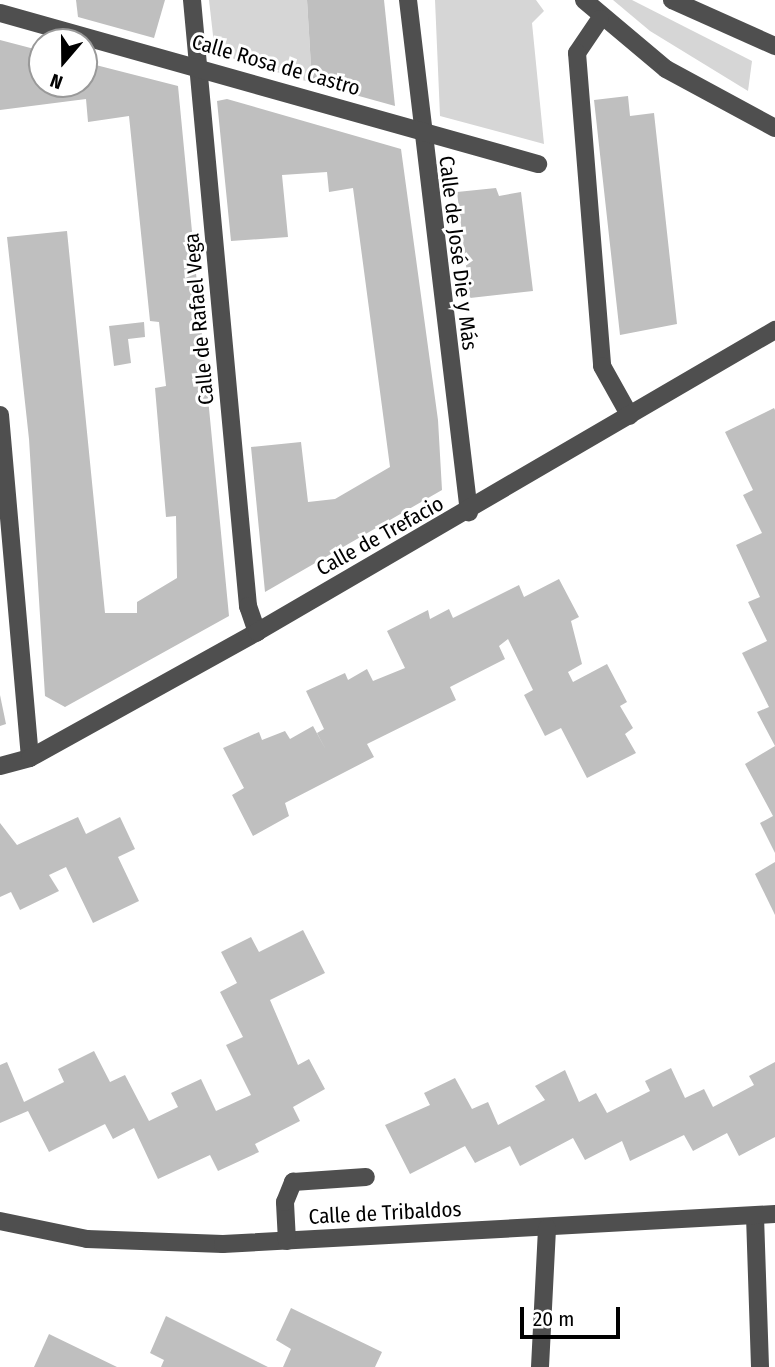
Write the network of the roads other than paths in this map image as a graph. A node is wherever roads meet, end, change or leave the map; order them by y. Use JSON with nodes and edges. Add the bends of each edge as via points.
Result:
{"nodes":[{"id":1,"x":192,"y":0,"type":"edge"},
{"id":2,"x":408,"y":0,"type":"edge"},
{"id":3,"x":584,"y":0,"type":"edge"},
{"id":4,"x":672,"y":0,"type":"edge"},
{"id":5,"x":0,"y":13,"type":"edge"},
{"id":6,"x":600,"y":19,"type":"junction"},
{"id":7,"x":775,"y":46,"type":"edge"},
{"id":8,"x":199,"y":67,"type":"junction"},
{"id":9,"x":775,"y":128,"type":"edge"},
{"id":10,"x":419,"y":129,"type":"junction"},
{"id":11,"x":538,"y":164,"type":"dead end"},
{"id":12,"x":775,"y":330,"type":"edge"},
{"id":13,"x":0,"y":415,"type":"edge"},
{"id":14,"x":630,"y":416,"type":"junction"},
{"id":15,"x":469,"y":512,"type":"junction"},
{"id":16,"x":257,"y":632,"type":"junction"},
{"id":17,"x":30,"y":758,"type":"junction"},
{"id":18,"x":0,"y":766,"type":"edge"},
{"id":19,"x":366,"y":1177,"type":"dead end"},
{"id":20,"x":775,"y":1214,"type":"edge"},
{"id":21,"x":755,"y":1216,"type":"junction"},
{"id":22,"x":0,"y":1221,"type":"edge"},
{"id":23,"x":547,"y":1228,"type":"junction"},
{"id":24,"x":287,"y":1241,"type":"junction"},
{"id":25,"x":540,"y":1367,"type":"edge"},
{"id":26,"x":760,"y":1367,"type":"edge"}],
"edges":[{"from":1,"to":8,"type":"street","name":"Calle de Rafael Vega"},
{"from":2,"to":10,"type":"street","name":"Calle de José Die y Más"},
{"from":3,"to":6,"type":"street"},
{"from":4,"to":7,"type":"street"},
{"from":5,"to":8,"type":"street","name":"Calle Rosa de Castro"},
{"from":6,"to":9,"type":"street","via":[[666,69]]},
{"from":6,"to":14,"type":"street","via":[[577,53],[602,366]]},
{"from":8,"to":10,"type":"street","name":"Calle Rosa de Castro"},
{"from":8,"to":16,"type":"street","name":"Calle de Rafael Vega","via":[[248,606]]},
{"from":10,"to":11,"type":"street","name":"Calle Rosa de Castro"},
{"from":10,"to":15,"type":"street","name":"Calle de José Die y Más"},
{"from":12,"to":14,"type":"street","name":"Calle de Trefacio"},
{"from":13,"to":17,"type":"street"},
{"from":14,"to":15,"type":"street","name":"Calle de Trefacio"},
{"from":15,"to":16,"type":"street","name":"Calle de Trefacio"},
{"from":16,"to":17,"type":"street","name":"Calle de Trefacio"},
{"from":17,"to":18,"type":"street","name":"Calle de Trefacio"},
{"from":19,"to":24,"type":"street","via":[[293,1182],[285,1202]]},
{"from":20,"to":21,"type":"street","name":"Calle de Tribaldos"},
{"from":21,"to":23,"type":"street","name":"Calle de Tribaldos"},
{"from":21,"to":26,"type":"street"},
{"from":22,"to":24,"type":"street","name":"Calle de Tribaldos","via":[[88,1239]]},
{"from":23,"to":24,"type":"street","name":"Calle de Tribaldos"},
{"from":23,"to":25,"type":"street"}]}
